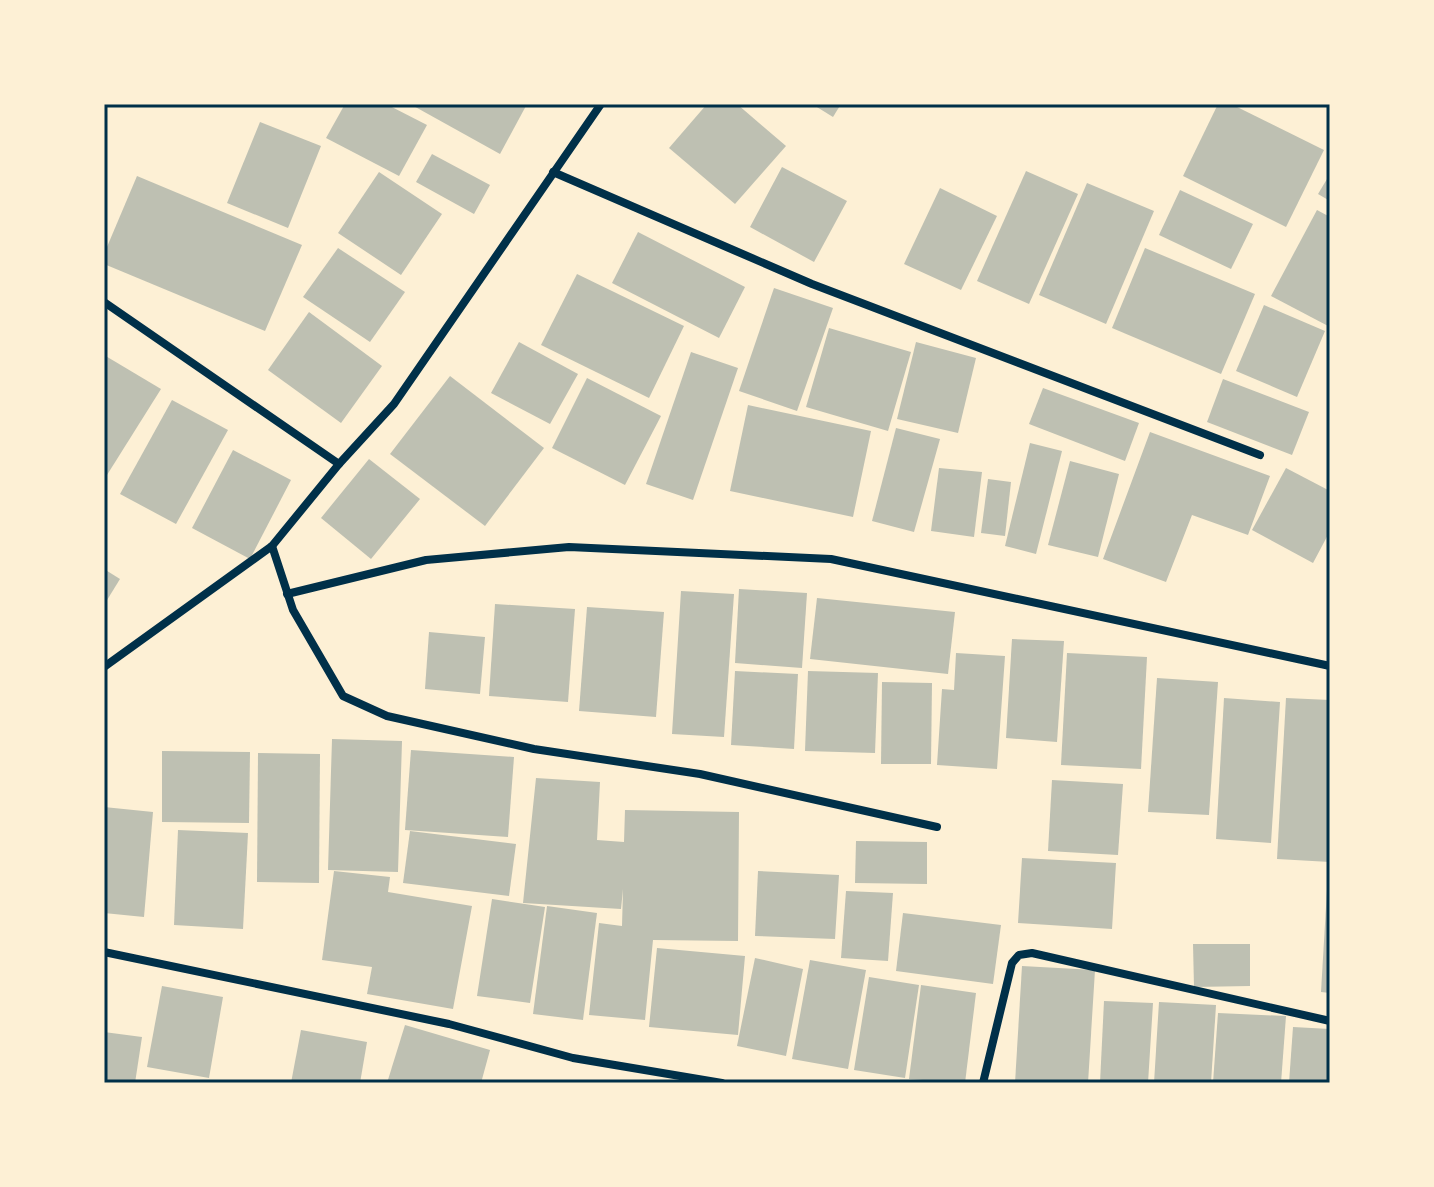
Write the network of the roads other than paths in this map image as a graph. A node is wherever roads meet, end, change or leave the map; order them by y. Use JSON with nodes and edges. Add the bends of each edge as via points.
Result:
{"nodes":[{"id":1,"x":601,"y":104,"type":"edge"},
{"id":2,"x":553,"y":172,"type":"junction"},
{"id":3,"x":104,"y":302,"type":"edge"},
{"id":4,"x":1260,"y":455,"type":"dead end"},
{"id":5,"x":339,"y":464,"type":"junction"},
{"id":6,"x":272,"y":546,"type":"junction"},
{"id":7,"x":287,"y":594,"type":"junction"},
{"id":8,"x":1330,"y":666,"type":"edge"},
{"id":9,"x":104,"y":667,"type":"edge"},
{"id":10,"x":937,"y":827,"type":"dead end"},
{"id":11,"x":104,"y":952,"type":"edge"},
{"id":12,"x":1330,"y":1021,"type":"edge"},
{"id":13,"x":722,"y":1083,"type":"edge"},
{"id":14,"x":983,"y":1083,"type":"edge"}],
"edges":[{"from":1,"to":2,"type":"street"},
{"from":2,"to":4,"type":"street","via":[[812,284]]},
{"from":2,"to":5,"type":"street","via":[[394,404]]},
{"from":3,"to":5,"type":"street"},
{"from":5,"to":6,"type":"street"},
{"from":6,"to":7,"type":"street"},
{"from":6,"to":9,"type":"street"},
{"from":7,"to":8,"type":"street","via":[[426,560],[569,547],[831,559]]},
{"from":7,"to":10,"type":"street","via":[[343,696],[387,716],[534,749],[700,774]]},
{"from":11,"to":13,"type":"street","via":[[449,1024],[573,1058]]},
{"from":12,"to":14,"type":"street","via":[[1032,953],[1019,955],[1012,963]]}]}
